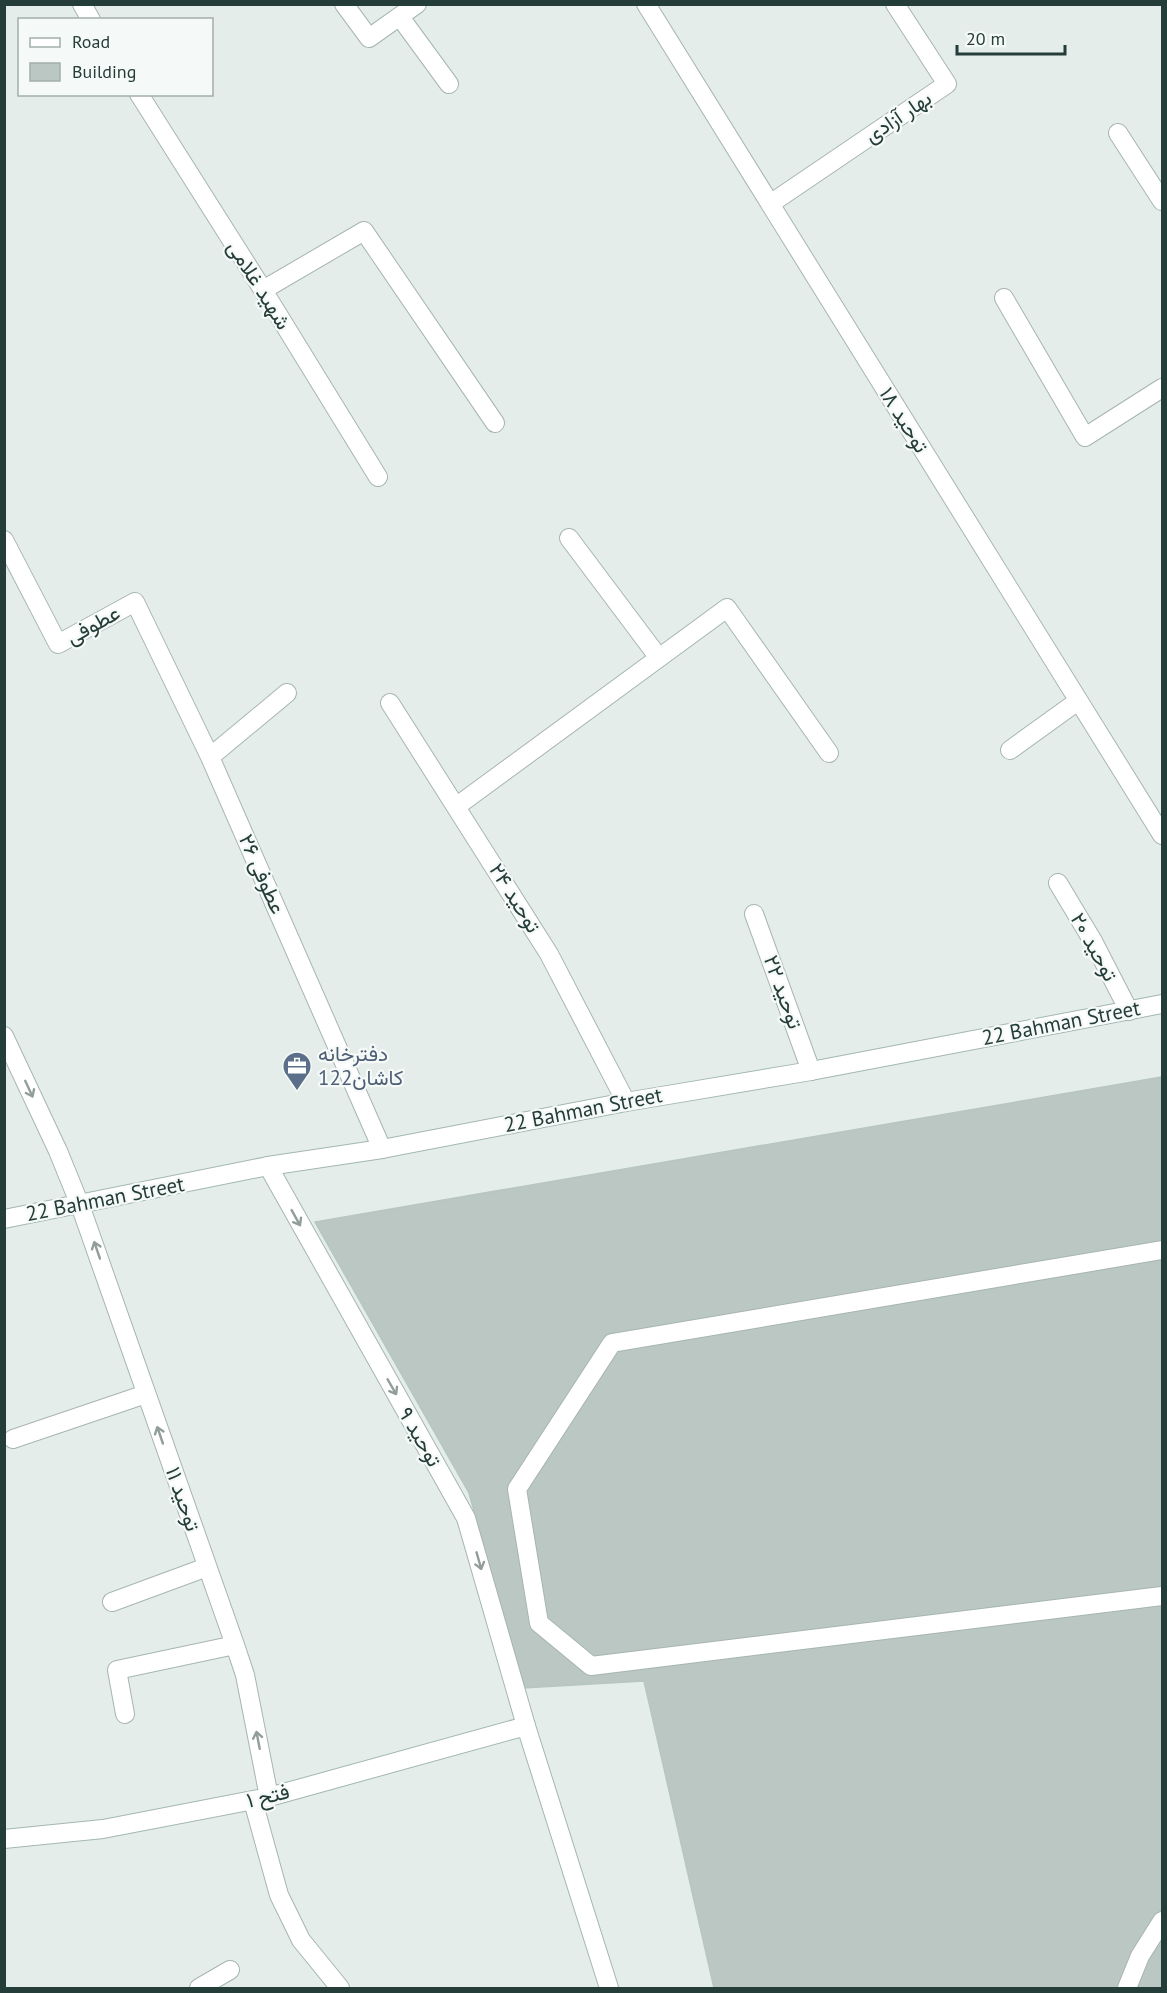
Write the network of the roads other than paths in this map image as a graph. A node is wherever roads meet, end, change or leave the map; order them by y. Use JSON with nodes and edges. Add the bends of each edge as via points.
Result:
{"nodes":[{"id":1,"x":82,"y":4,"type":"edge"},
{"id":2,"x":344,"y":4,"type":"edge"},
{"id":3,"x":417,"y":4,"type":"edge"},
{"id":4,"x":646,"y":4,"type":"edge"},
{"id":5,"x":896,"y":4,"type":"edge"},
{"id":6,"x":400,"y":16,"type":"junction"},
{"id":7,"x":90,"y":18,"type":"edge"},
{"id":8,"x":449,"y":84,"type":"dead end"},
{"id":9,"x":140,"y":96,"type":"edge"},
{"id":10,"x":1118,"y":133,"type":"dead end"},
{"id":11,"x":1162,"y":201,"type":"edge"},
{"id":12,"x":770,"y":204,"type":"junction"},
{"id":13,"x":263,"y":290,"type":"junction"},
{"id":14,"x":1004,"y":298,"type":"dead end"},
{"id":15,"x":1161,"y":392,"type":"edge"},
{"id":16,"x":495,"y":423,"type":"dead end"},
{"id":17,"x":378,"y":477,"type":"dead end"},
{"id":18,"x":569,"y":538,"type":"dead end"},
{"id":19,"x":4,"y":540,"type":"edge"},
{"id":20,"x":135,"y":602,"type":"joint"},
{"id":21,"x":659,"y":658,"type":"junction"},
{"id":22,"x":286,"y":693,"type":"dead end"},
{"id":23,"x":1078,"y":701,"type":"junction"},
{"id":24,"x":390,"y":703,"type":"dead end"},
{"id":25,"x":1010,"y":750,"type":"dead end"},
{"id":26,"x":829,"y":753,"type":"dead end"},
{"id":27,"x":210,"y":757,"type":"junction"},
{"id":28,"x":457,"y":806,"type":"junction"},
{"id":29,"x":1162,"y":834,"type":"edge"},
{"id":30,"x":1058,"y":883,"type":"dead end"},
{"id":31,"x":754,"y":914,"type":"dead end"},
{"id":32,"x":1162,"y":1004,"type":"edge"},
{"id":33,"x":1129,"y":1011,"type":"junction"},
{"id":34,"x":4,"y":1036,"type":"edge"},
{"id":35,"x":811,"y":1071,"type":"junction"},
{"id":36,"x":626,"y":1101,"type":"junction"},
{"id":37,"x":382,"y":1149,"type":"junction"},
{"id":38,"x":268,"y":1166,"type":"junction"},
{"id":39,"x":80,"y":1205,"type":"junction"},
{"id":40,"x":4,"y":1219,"type":"edge"},
{"id":41,"x":1162,"y":1251,"type":"edge"},
{"id":42,"x":146,"y":1394,"type":"junction"},
{"id":43,"x":14,"y":1439,"type":"dead end"},
{"id":44,"x":207,"y":1567,"type":"junction"},
{"id":45,"x":1162,"y":1596,"type":"edge"},
{"id":46,"x":112,"y":1602,"type":"dead end"},
{"id":47,"x":235,"y":1646,"type":"junction"},
{"id":48,"x":126,"y":1714,"type":"dead end"},
{"id":49,"x":526,"y":1726,"type":"junction"},
{"id":50,"x":261,"y":1799,"type":"junction"},
{"id":51,"x":4,"y":1839,"type":"edge"},
{"id":52,"x":1162,"y":1921,"type":"edge"},
{"id":53,"x":230,"y":1970,"type":"dead end"},
{"id":54,"x":199,"y":1989,"type":"edge"},
{"id":55,"x":340,"y":1989,"type":"edge"},
{"id":56,"x":609,"y":1989,"type":"edge"},
{"id":57,"x":1126,"y":1989,"type":"edge"}],
"edges":[{"from":1,"to":7,"type":"street"},
{"from":2,"to":6,"type":"street","via":[[369,38]]},
{"from":3,"to":6,"type":"street"},
{"from":4,"to":12,"type":"street","name":"توحید ۱۸"},
{"from":5,"to":12,"type":"street","name":"بهار آزادی","via":[[947,84]]},
{"from":6,"to":8,"type":"street"},
{"from":9,"to":13,"type":"street","name":"شهید غلامی"},
{"from":10,"to":11,"type":"street"},
{"from":12,"to":23,"type":"street","name":"توحید ۱۸"},
{"from":13,"to":16,"type":"street","via":[[364,231]]},
{"from":13,"to":17,"type":"street","name":"شهید غلامی"},
{"from":14,"to":15,"type":"street","via":[[1085,437]]},
{"from":18,"to":21,"type":"street"},
{"from":19,"to":20,"type":"street","name":"عطوفی","via":[[58,644]]},
{"from":20,"to":27,"type":"street","name":"عطوفی ۲۶"},
{"from":21,"to":26,"type":"street","via":[[727,608]]},
{"from":21,"to":28,"type":"street"},
{"from":22,"to":27,"type":"street"},
{"from":23,"to":25,"type":"street"},
{"from":23,"to":29,"type":"street","name":"توحید ۱۸"},
{"from":24,"to":28,"type":"street","name":"توحید ۲۴"},
{"from":27,"to":37,"type":"street","name":"عطوفی ۲۶"},
{"from":28,"to":36,"type":"street","name":"توحید ۲۴","via":[[549,954]]},
{"from":30,"to":33,"type":"street","name":"توحید ۲۰"},
{"from":31,"to":35,"type":"street","name":"توحید ۲۲"},
{"from":32,"to":33,"type":"street","name":"22 Bahman Street"},
{"from":33,"to":35,"type":"street","name":"22 Bahman Street"},
{"from":34,"to":39,"type":"street","name":"توحید ۱۱","one_way":true},
{"from":35,"to":36,"type":"street","name":"22 Bahman Street"},
{"from":36,"to":37,"type":"street","name":"22 Bahman Street"},
{"from":37,"to":38,"type":"street","name":"22 Bahman Street"},
{"from":38,"to":39,"type":"street","name":"22 Bahman Street"},
{"from":38,"to":49,"type":"street","name":"توحید ۹","one_way":true,"via":[[466,1518]]},
{"from":39,"to":40,"type":"street","name":"22 Bahman Street"},
{"from":42,"to":39,"type":"street","name":"توحید ۱۱","one_way":true},
{"from":41,"to":45,"type":"street","via":[[612,1343],[517,1489],[539,1623],[591,1666]]},
{"from":42,"to":43,"type":"street"},
{"from":44,"to":42,"type":"street","name":"توحید ۱۱","one_way":true},
{"from":44,"to":46,"type":"street"},
{"from":44,"to":47,"type":"street","name":"توحید ۱۱"},
{"from":47,"to":48,"type":"street","via":[[117,1670]]},
{"from":50,"to":47,"type":"street","name":"توحید ۱۱","one_way":true,"via":[[245,1675]]},
{"from":49,"to":50,"type":"street","name":"فتح ۱"},
{"from":49,"to":56,"type":"street","name":"توحید ۹"},
{"from":50,"to":51,"type":"street","name":"فتح ۱","via":[[103,1829]]},
{"from":50,"to":55,"type":"street","name":"توحید ۱۱","via":[[279,1895],[301,1940]]},
{"from":52,"to":57,"type":"street","via":[[1140,1956]]},
{"from":53,"to":54,"type":"street"}]}
